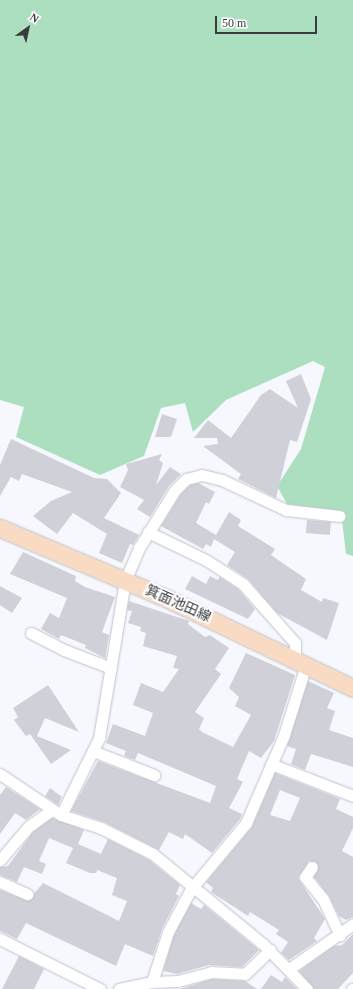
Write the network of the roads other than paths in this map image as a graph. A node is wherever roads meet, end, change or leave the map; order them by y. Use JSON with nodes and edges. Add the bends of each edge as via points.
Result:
{"nodes":[{"id":1,"x":340,"y":516,"type":"dead end"},
{"id":2,"x":0,"y":528,"type":"edge"},
{"id":3,"x":148,"y":532,"type":"junction"},
{"id":4,"x":126,"y":581,"type":"junction"},
{"id":5,"x":31,"y":633,"type":"dead end"},
{"id":6,"x":300,"y":662,"type":"junction"},
{"id":7,"x":111,"y":668,"type":"junction"},
{"id":8,"x":353,"y":688,"type":"edge"},
{"id":9,"x":93,"y":751,"type":"junction"},
{"id":10,"x":271,"y":764,"type":"junction"},
{"id":11,"x":0,"y":774,"type":"edge"},
{"id":12,"x":154,"y":775,"type":"dead end"},
{"id":13,"x":353,"y":796,"type":"edge"},
{"id":14,"x":56,"y":812,"type":"junction"},
{"id":15,"x":0,"y":860,"type":"edge"},
{"id":16,"x":312,"y":867,"type":"dead end"},
{"id":17,"x":0,"y":882,"type":"edge"},
{"id":18,"x":195,"y":885,"type":"junction"},
{"id":19,"x":27,"y":894,"type":"dead end"},
{"id":20,"x":353,"y":924,"type":"edge"},
{"id":21,"x":340,"y":935,"type":"junction"},
{"id":22,"x":0,"y":939,"type":"edge"},
{"id":23,"x":270,"y":950,"type":"junction"},
{"id":24,"x":289,"y":969,"type":"junction"},
{"id":25,"x":152,"y":982,"type":"junction"},
{"id":26,"x":100,"y":989,"type":"edge"},
{"id":27,"x":119,"y":989,"type":"edge"},
{"id":28,"x":307,"y":989,"type":"edge"}],
"edges":[{"from":1,"to":3,"type":"street","via":[[286,510],[222,480],[202,475],[186,479],[175,490]]},
{"from":2,"to":4,"type":"main road","name":"箕面池田線"},
{"from":3,"to":4,"type":"street"},
{"from":3,"to":6,"type":"street","via":[[206,560],[243,584],[295,643]]},
{"from":4,"to":6,"type":"main road","name":"箕面池田線"},
{"from":4,"to":7,"type":"street"},
{"from":5,"to":7,"type":"street","via":[[64,650]]},
{"from":6,"to":8,"type":"main road","name":"箕面池田線"},
{"from":6,"to":10,"type":"street","via":[[298,696]]},
{"from":7,"to":9,"type":"street","via":[[102,722]]},
{"from":9,"to":12,"type":"street"},
{"from":9,"to":14,"type":"street"},
{"from":10,"to":13,"type":"street"},
{"from":10,"to":18,"type":"street","via":[[246,823]]},
{"from":11,"to":14,"type":"street"},
{"from":14,"to":15,"type":"street","via":[[28,827]]},
{"from":14,"to":18,"type":"street","via":[[101,828],[153,854]]},
{"from":16,"to":21,"type":"street","via":[[305,877],[323,899]]},
{"from":17,"to":19,"type":"street"},
{"from":18,"to":23,"type":"street"},
{"from":18,"to":25,"type":"street","via":[[168,932]]},
{"from":20,"to":21,"type":"street"},
{"from":21,"to":24,"type":"street","via":[[313,950]]},
{"from":22,"to":26,"type":"street"},
{"from":23,"to":24,"type":"street"},
{"from":23,"to":25,"type":"street","via":[[246,974],[211,972],[178,981]]},
{"from":24,"to":28,"type":"street"},
{"from":25,"to":27,"type":"street"}]}
